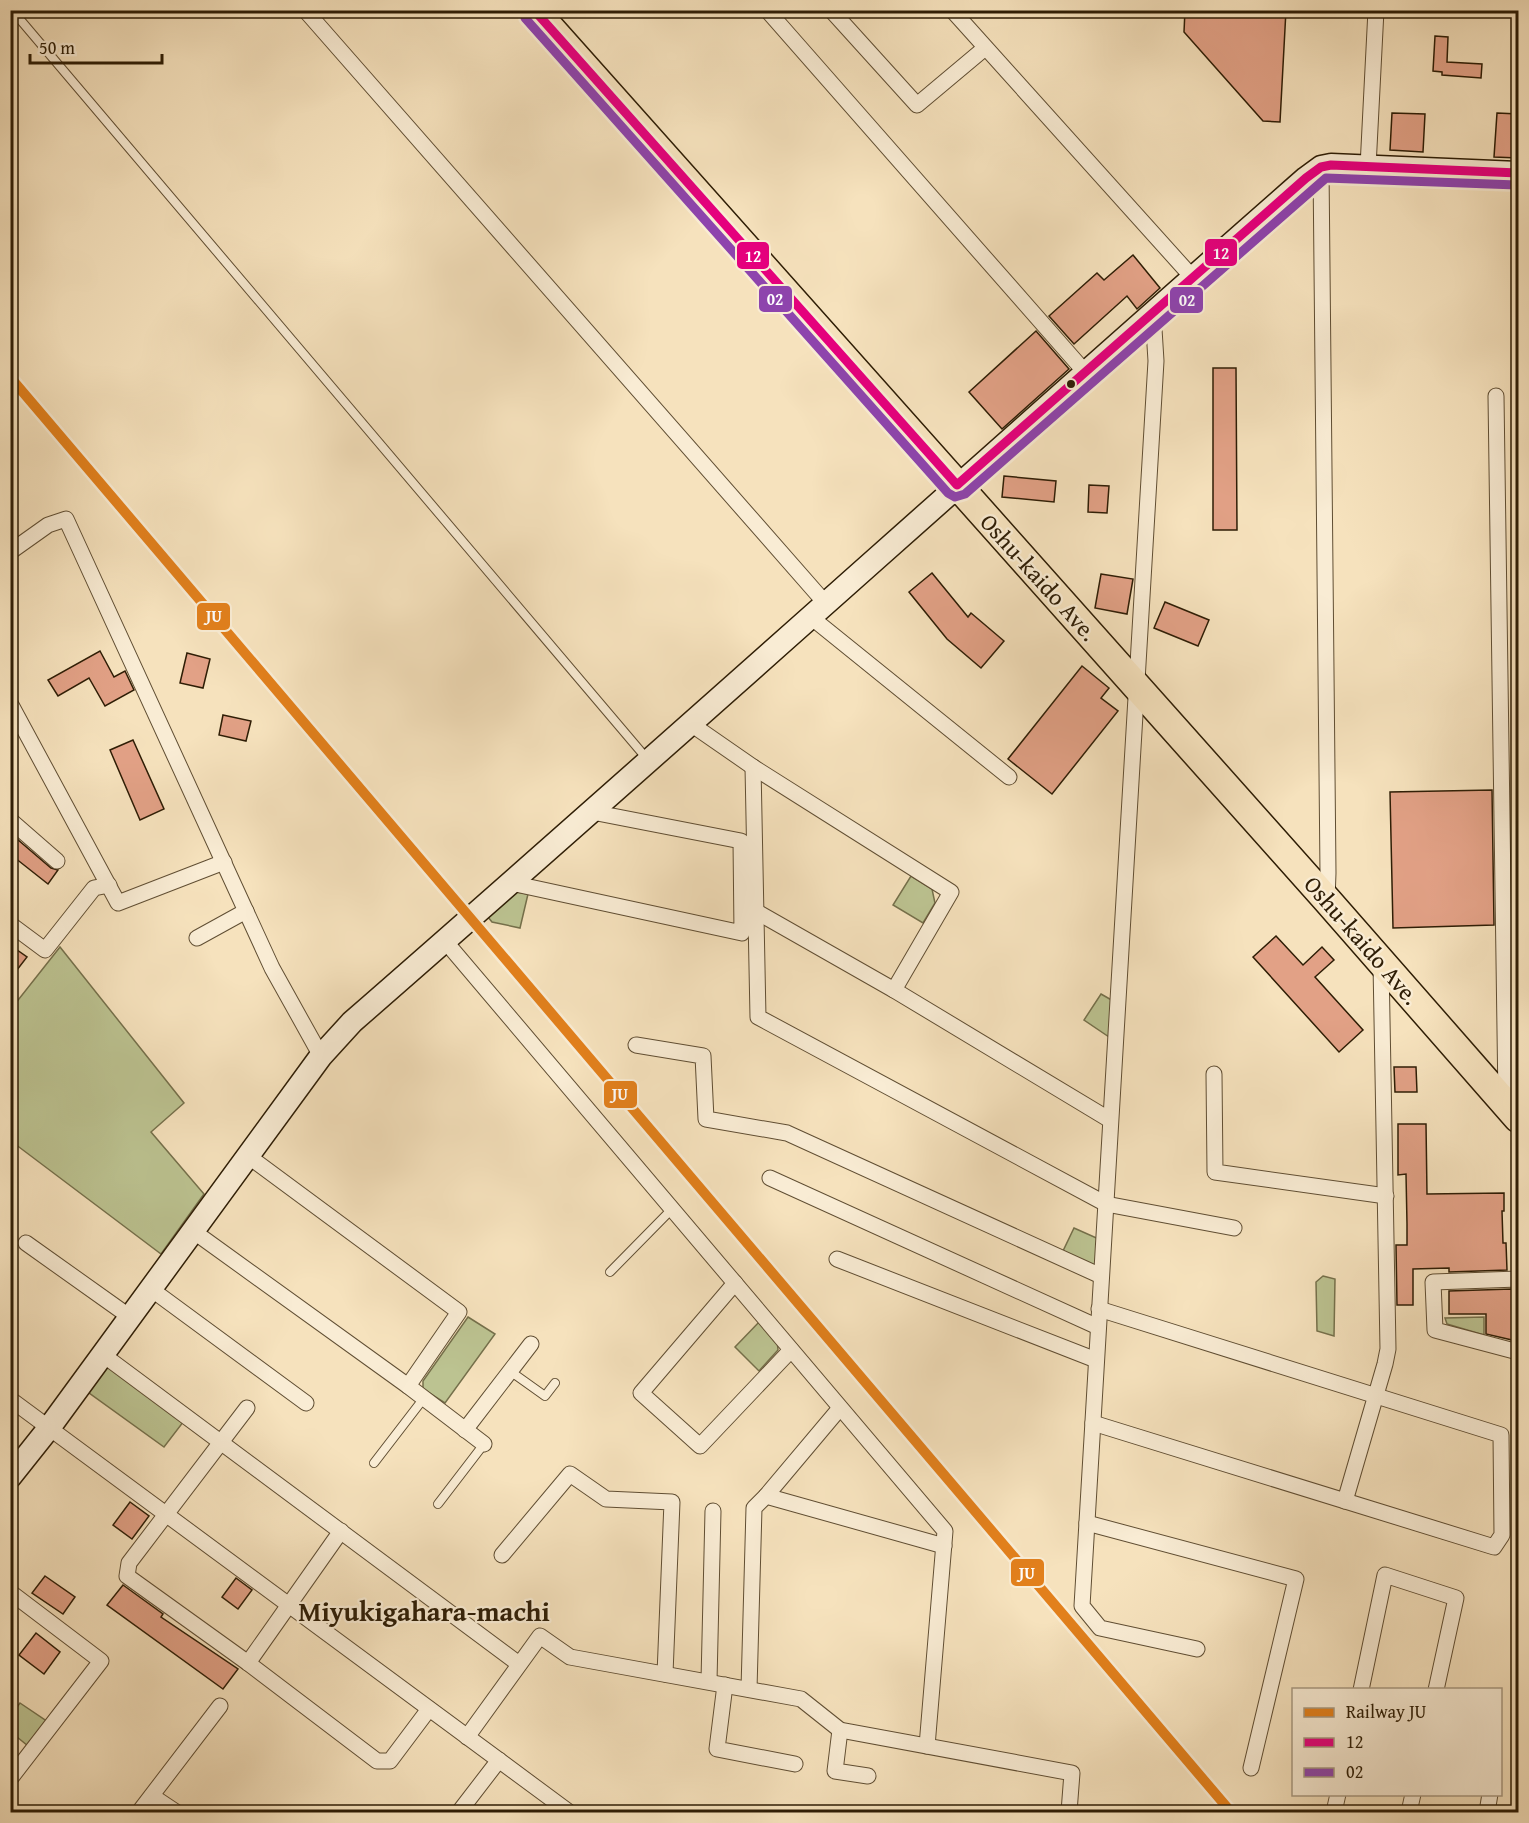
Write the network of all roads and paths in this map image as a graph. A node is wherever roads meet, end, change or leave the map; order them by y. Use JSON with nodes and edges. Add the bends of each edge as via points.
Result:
{"nodes":[{"id":1,"x":12,"y":10,"type":"edge"},
{"id":2,"x":305,"y":10,"type":"edge"},
{"id":3,"x":534,"y":10,"type":"edge"},
{"id":4,"x":767,"y":10,"type":"edge"},
{"id":5,"x":831,"y":10,"type":"edge"},
{"id":6,"x":952,"y":10,"type":"edge"},
{"id":7,"x":1376,"y":10,"type":"edge"},
{"id":8,"x":985,"y":48,"type":"junction"},
{"id":9,"x":1321,"y":167,"type":"junction"},
{"id":10,"x":1368,"y":167,"type":"junction"},
{"id":11,"x":1518,"y":173,"type":"edge"},
{"id":12,"x":1193,"y":278,"type":"junction"},
{"id":13,"x":1153,"y":313,"type":"junction"},
{"id":14,"x":1086,"y":372,"type":"junction"},
{"id":15,"x":1496,"y":396,"type":"dead end"},
{"id":16,"x":957,"y":485,"type":"junction"},
{"id":17,"x":10,"y":552,"type":"edge"},
{"id":18,"x":820,"y":611,"type":"junction"},
{"id":19,"x":1136,"y":687,"type":"junction"},
{"id":20,"x":10,"y":703,"type":"edge"},
{"id":21,"x":691,"y":724,"type":"junction"},
{"id":22,"x":649,"y":761,"type":"junction"},
{"id":23,"x":753,"y":767,"type":"junction"},
{"id":24,"x":1009,"y":777,"type":"dead end"},
{"id":25,"x":592,"y":812,"type":"junction"},
{"id":26,"x":10,"y":820,"type":"edge"},
{"id":27,"x":57,"y":861,"type":"dead end"},
{"id":28,"x":224,"y":862,"type":"junction"},
{"id":29,"x":511,"y":883,"type":"junction"},
{"id":30,"x":109,"y":885,"type":"junction"},
{"id":31,"x":1327,"y":900,"type":"junction"},
{"id":32,"x":246,"y":910,"type":"junction"},
{"id":33,"x":757,"y":912,"type":"junction"},
{"id":34,"x":10,"y":924,"type":"edge"},
{"id":35,"x":196,"y":938,"type":"dead end"},
{"id":36,"x":445,"y":941,"type":"junction"},
{"id":37,"x":1381,"y":961,"type":"junction"},
{"id":38,"x":894,"y":990,"type":"junction"},
{"id":39,"x":636,"y":1045,"type":"dead end"},
{"id":40,"x":321,"y":1056,"type":"junction"},
{"id":41,"x":1214,"y":1074,"type":"dead end"},
{"id":42,"x":1512,"y":1111,"type":"edge"},
{"id":43,"x":1110,"y":1120,"type":"junction"},
{"id":44,"x":248,"y":1156,"type":"junction"},
{"id":45,"x":770,"y":1178,"type":"dead end"},
{"id":46,"x":1386,"y":1196,"type":"junction"},
{"id":47,"x":1106,"y":1204,"type":"junction"},
{"id":48,"x":672,"y":1209,"type":"junction"},
{"id":49,"x":1234,"y":1228,"type":"dead end"},
{"id":50,"x":193,"y":1231,"type":"junction"},
{"id":51,"x":26,"y":1243,"type":"dead end"},
{"id":52,"x":837,"y":1259,"type":"dead end"},
{"id":53,"x":610,"y":1272,"type":"dead end"},
{"id":54,"x":1101,"y":1276,"type":"junction"},
{"id":55,"x":1518,"y":1279,"type":"edge"},
{"id":56,"x":735,"y":1283,"type":"junction"},
{"id":57,"x":151,"y":1288,"type":"junction"},
{"id":58,"x":1099,"y":1309,"type":"junction"},
{"id":59,"x":130,"y":1317,"type":"junction"},
{"id":60,"x":1098,"y":1327,"type":"junction"},
{"id":61,"x":531,"y":1344,"type":"dead end"},
{"id":62,"x":791,"y":1350,"type":"junction"},
{"id":63,"x":1518,"y":1352,"type":"edge"},
{"id":64,"x":102,"y":1354,"type":"junction"},
{"id":65,"x":1096,"y":1360,"type":"junction"},
{"id":66,"x":510,"y":1371,"type":"junction"},
{"id":67,"x":555,"y":1383,"type":"dead end"},
{"id":68,"x":408,"y":1386,"type":"junction"},
{"id":69,"x":1376,"y":1395,"type":"junction"},
{"id":70,"x":424,"y":1398,"type":"junction"},
{"id":71,"x":10,"y":1399,"type":"edge"},
{"id":72,"x":306,"y":1403,"type":"dead end"},
{"id":73,"x":840,"y":1407,"type":"junction"},
{"id":74,"x":247,"y":1408,"type":"dead end"},
{"id":75,"x":1093,"y":1423,"type":"junction"},
{"id":76,"x":49,"y":1428,"type":"junction"},
{"id":77,"x":465,"y":1430,"type":"junction"},
{"id":78,"x":222,"y":1443,"type":"junction"},
{"id":79,"x":484,"y":1444,"type":"joint"},
{"id":80,"x":374,"y":1463,"type":"dead end"},
{"id":81,"x":10,"y":1477,"type":"edge"},
{"id":82,"x":766,"y":1496,"type":"junction"},
{"id":83,"x":1345,"y":1501,"type":"junction"},
{"id":84,"x":438,"y":1504,"type":"dead end"},
{"id":85,"x":713,"y":1511,"type":"dead end"},
{"id":86,"x":166,"y":1514,"type":"junction"},
{"id":87,"x":1087,"y":1523,"type":"junction"},
{"id":88,"x":340,"y":1532,"type":"junction"},
{"id":89,"x":944,"y":1546,"type":"junction"},
{"id":90,"x":502,"y":1555,"type":"dead end"},
{"id":91,"x":10,"y":1592,"type":"edge"},
{"id":92,"x":287,"y":1604,"type":"junction"},
{"id":93,"x":1197,"y":1650,"type":"dead end"},
{"id":94,"x":248,"y":1663,"type":"junction"},
{"id":95,"x":519,"y":1664,"type":"junction"},
{"id":96,"x":665,"y":1674,"type":"junction"},
{"id":97,"x":709,"y":1682,"type":"junction"},
{"id":98,"x":725,"y":1685,"type":"junction"},
{"id":99,"x":1360,"y":1688,"type":"edge"},
{"id":100,"x":1436,"y":1688,"type":"edge"},
{"id":101,"x":749,"y":1689,"type":"junction"},
{"id":102,"x":220,"y":1706,"type":"dead end"},
{"id":103,"x":429,"y":1709,"type":"junction"},
{"id":104,"x":840,"y":1730,"type":"junction"},
{"id":105,"x":467,"y":1737,"type":"junction"},
{"id":106,"x":927,"y":1746,"type":"junction"},
{"id":107,"x":499,"y":1760,"type":"junction"},
{"id":108,"x":795,"y":1764,"type":"dead end"},
{"id":109,"x":1251,"y":1768,"type":"dead end"},
{"id":110,"x":868,"y":1776,"type":"dead end"},
{"id":111,"x":10,"y":1779,"type":"edge"},
{"id":112,"x":152,"y":1796,"type":"junction"},
{"id":113,"x":1338,"y":1796,"type":"edge"},
{"id":114,"x":1413,"y":1796,"type":"edge"},
{"id":115,"x":1490,"y":1796,"type":"edge"},
{"id":116,"x":139,"y":1812,"type":"edge"},
{"id":117,"x":176,"y":1812,"type":"edge"},
{"id":118,"x":459,"y":1812,"type":"edge"},
{"id":119,"x":569,"y":1812,"type":"edge"},
{"id":120,"x":1068,"y":1812,"type":"edge"},
{"id":121,"x":1334,"y":1812,"type":"edge"},
{"id":122,"x":1409,"y":1812,"type":"edge"},
{"id":123,"x":1487,"y":1812,"type":"edge"}],
"edges":[{"from":1,"to":22,"type":"lane"},
{"from":2,"to":18,"type":"street"},
{"from":3,"to":16,"type":"highway","name":"Oshu-kaido Ave."},
{"from":4,"to":14,"type":"street"},
{"from":5,"to":8,"type":"street","via":[[916,105]]},
{"from":6,"to":8,"type":"street"},
{"from":7,"to":10,"type":"street"},
{"from":8,"to":12,"type":"street"},
{"from":9,"to":10,"type":"street"},
{"from":9,"to":12,"type":"street"},
{"from":9,"to":31,"type":"street"},
{"from":10,"to":11,"type":"street"},
{"from":12,"to":13,"type":"street"},
{"from":13,"to":14,"type":"street"},
{"from":13,"to":19,"type":"street","via":[[1156,361]]},
{"from":14,"to":16,"type":"street"},
{"from":15,"to":42,"type":"street"},
{"from":16,"to":18,"type":"street"},
{"from":16,"to":19,"type":"highway","name":"Oshu-kaido Ave."},
{"from":17,"to":28,"type":"street","via":[[48,525],[66,519]]},
{"from":18,"to":21,"type":"street"},
{"from":18,"to":24,"type":"street"},
{"from":19,"to":31,"type":"highway","name":"Oshu-kaido Ave."},
{"from":19,"to":43,"type":"street"},
{"from":20,"to":30,"type":"street"},
{"from":21,"to":22,"type":"street"},
{"from":21,"to":23,"type":"street"},
{"from":22,"to":25,"type":"street"},
{"from":23,"to":33,"type":"street"},
{"from":23,"to":38,"type":"street","via":[[951,892]]},
{"from":25,"to":29,"type":"street"},
{"from":25,"to":29,"type":"street","via":[[741,841],[742,933]]},
{"from":26,"to":27,"type":"street"},
{"from":28,"to":30,"type":"street","via":[[118,903]]},
{"from":28,"to":32,"type":"street"},
{"from":29,"to":36,"type":"street"},
{"from":30,"to":34,"type":"street","via":[[94,888],[45,950]]},
{"from":31,"to":37,"type":"highway","name":"Oshu-kaido Ave."},
{"from":32,"to":35,"type":"street"},
{"from":32,"to":40,"type":"street","via":[[272,968]]},
{"from":33,"to":38,"type":"street"},
{"from":33,"to":47,"type":"street","via":[[758,1017]]},
{"from":36,"to":40,"type":"street","via":[[352,1022]]},
{"from":36,"to":48,"type":"street"},
{"from":37,"to":42,"type":"highway","name":"Oshu-kaido Ave."},
{"from":37,"to":46,"type":"street"},
{"from":38,"to":43,"type":"street"},
{"from":39,"to":54,"type":"street","via":[[704,1056],[705,1119],[787,1133]]},
{"from":40,"to":44,"type":"street"},
{"from":41,"to":46,"type":"street","via":[[1215,1172]]},
{"from":43,"to":47,"type":"street"},
{"from":44,"to":50,"type":"street"},
{"from":44,"to":68,"type":"street","via":[[459,1312]]},
{"from":45,"to":60,"type":"street"},
{"from":46,"to":69,"type":"street","via":[[1388,1348]]},
{"from":47,"to":49,"type":"street"},
{"from":47,"to":54,"type":"street"},
{"from":48,"to":53,"type":"lane"},
{"from":48,"to":56,"type":"street"},
{"from":50,"to":57,"type":"street"},
{"from":50,"to":68,"type":"street"},
{"from":51,"to":59,"type":"street"},
{"from":52,"to":65,"type":"street"},
{"from":54,"to":58,"type":"street"},
{"from":55,"to":63,"type":"street","via":[[1433,1282],[1435,1330]]},
{"from":56,"to":62,"type":"street"},
{"from":56,"to":62,"type":"street","via":[[641,1393],[700,1446]]},
{"from":57,"to":59,"type":"street"},
{"from":57,"to":72,"type":"street"},
{"from":58,"to":60,"type":"street"},
{"from":58,"to":69,"type":"street"},
{"from":59,"to":64,"type":"street"},
{"from":60,"to":65,"type":"street"},
{"from":61,"to":66,"type":"street"},
{"from":62,"to":73,"type":"street"},
{"from":64,"to":76,"type":"street"},
{"from":64,"to":78,"type":"street"},
{"from":65,"to":75,"type":"street"},
{"from":66,"to":67,"type":"lane","via":[[545,1396]]},
{"from":66,"to":77,"type":"street"},
{"from":68,"to":70,"type":"street"},
{"from":69,"to":83,"type":"street"},
{"from":69,"to":83,"type":"street","via":[[1501,1435],[1502,1535],[1494,1547]]},
{"from":70,"to":77,"type":"street"},
{"from":70,"to":80,"type":"lane"},
{"from":71,"to":76,"type":"street"},
{"from":73,"to":82,"type":"street"},
{"from":73,"to":89,"type":"street","via":[[945,1532]]},
{"from":74,"to":78,"type":"street"},
{"from":75,"to":83,"type":"street"},
{"from":75,"to":87,"type":"street"},
{"from":76,"to":81,"type":"street"},
{"from":76,"to":86,"type":"street"},
{"from":77,"to":79,"type":"street"},
{"from":78,"to":86,"type":"street"},
{"from":78,"to":88,"type":"street"},
{"from":79,"to":84,"type":"lane"},
{"from":82,"to":89,"type":"street"},
{"from":82,"to":101,"type":"street","via":[[754,1508]]},
{"from":85,"to":97,"type":"street"},
{"from":86,"to":92,"type":"street"},
{"from":86,"to":94,"type":"street","via":[[129,1563],[128,1576]]},
{"from":87,"to":93,"type":"street","via":[[1082,1606],[1100,1628]]},
{"from":87,"to":109,"type":"street","via":[[1296,1579]]},
{"from":88,"to":92,"type":"street"},
{"from":88,"to":95,"type":"street"},
{"from":89,"to":106,"type":"street"},
{"from":90,"to":96,"type":"street","via":[[570,1474],[606,1499],[672,1502]]},
{"from":91,"to":111,"type":"street","via":[[101,1661]]},
{"from":92,"to":94,"type":"street"},
{"from":92,"to":103,"type":"street"},
{"from":94,"to":103,"type":"street","via":[[377,1761],[390,1761]]},
{"from":95,"to":96,"type":"street","via":[[540,1636],[570,1657]]},
{"from":95,"to":105,"type":"street"},
{"from":96,"to":97,"type":"street"},
{"from":97,"to":98,"type":"street"},
{"from":98,"to":101,"type":"street"},
{"from":98,"to":108,"type":"street","via":[[717,1749]]},
{"from":99,"to":100,"type":"street","via":[[1385,1575],[1456,1598]]},
{"from":101,"to":104,"type":"street","via":[[801,1699]]},
{"from":102,"to":112,"type":"street"},
{"from":103,"to":105,"type":"street"},
{"from":104,"to":106,"type":"street"},
{"from":104,"to":110,"type":"street","via":[[835,1771]]},
{"from":105,"to":107,"type":"street"},
{"from":106,"to":120,"type":"street","via":[[1072,1773]]},
{"from":107,"to":118,"type":"street"},
{"from":107,"to":119,"type":"street"},
{"from":112,"to":116,"type":"street"},
{"from":112,"to":117,"type":"street"},
{"from":113,"to":121,"type":"street"},
{"from":114,"to":122,"type":"street"},
{"from":115,"to":123,"type":"street"}]}
